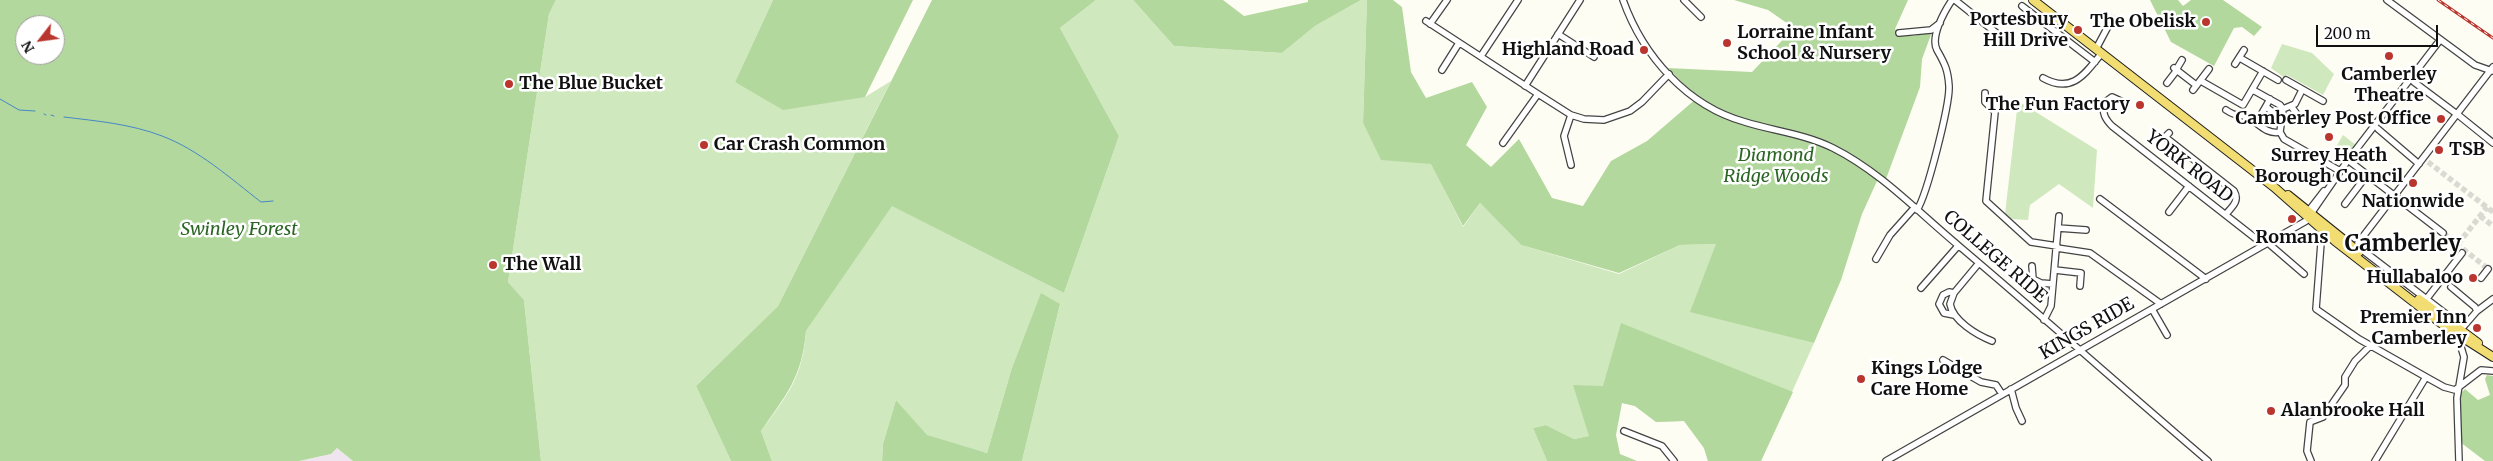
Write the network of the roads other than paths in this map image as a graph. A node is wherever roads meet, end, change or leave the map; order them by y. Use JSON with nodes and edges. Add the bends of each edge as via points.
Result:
{"nodes":[{"id":1,"x":1447,"y":0,"type":"edge"},
{"id":2,"x":1518,"y":0,"type":"edge"},
{"id":3,"x":1580,"y":0,"type":"edge"},
{"id":4,"x":1623,"y":0,"type":"edge"},
{"id":5,"x":1684,"y":0,"type":"edge"},
{"id":6,"x":1953,"y":0,"type":"edge"},
{"id":7,"x":2033,"y":0,"type":"edge"},
{"id":8,"x":2387,"y":0,"type":"edge"},
{"id":9,"x":2022,"y":6,"type":"dead end"},
{"id":10,"x":1701,"y":17,"type":"dead end"},
{"id":11,"x":2112,"y":19,"type":"dead end"},
{"id":12,"x":1942,"y":21,"type":"junction"},
{"id":13,"x":1899,"y":33,"type":"dead end"},
{"id":14,"x":1558,"y":34,"type":"junction"},
{"id":15,"x":2440,"y":40,"type":"junction"},
{"id":16,"x":1459,"y":43,"type":"junction"},
{"id":17,"x":2009,"y":44,"type":"dead end"},
{"id":18,"x":2244,"y":50,"type":"dead end"},
{"id":19,"x":2099,"y":51,"type":"junction"},
{"id":20,"x":1480,"y":56,"type":"junction"},
{"id":21,"x":1594,"y":57,"type":"dead end"},
{"id":22,"x":2240,"y":58,"type":"junction"},
{"id":23,"x":2182,"y":60,"type":"dead end"},
{"id":24,"x":2095,"y":62,"type":"junction"},
{"id":25,"x":2235,"y":64,"type":"dead end"},
{"id":26,"x":2176,"y":69,"type":"junction"},
{"id":27,"x":2209,"y":69,"type":"dead end"},
{"id":28,"x":1442,"y":70,"type":"dead end"},
{"id":29,"x":2263,"y":71,"type":"junction"},
{"id":30,"x":2492,"y":71,"type":"edge"},
{"id":31,"x":1669,"y":74,"type":"junction"},
{"id":32,"x":2043,"y":78,"type":"dead end"},
{"id":33,"x":2278,"y":80,"type":"dead end"},
{"id":34,"x":2286,"y":80,"type":"dead end"},
{"id":35,"x":2414,"y":82,"type":"dead end"},
{"id":36,"x":2167,"y":83,"type":"dead end"},
{"id":37,"x":2197,"y":85,"type":"junction"},
{"id":38,"x":1525,"y":86,"type":"junction"},
{"id":39,"x":2253,"y":90,"type":"junction"},
{"id":40,"x":2302,"y":90,"type":"junction"},
{"id":41,"x":1538,"y":94,"type":"junction"},
{"id":42,"x":1985,"y":94,"type":"dead end"},
{"id":43,"x":2270,"y":99,"type":"junction"},
{"id":44,"x":2323,"y":101,"type":"dead end"},
{"id":45,"x":2125,"y":103,"type":"dead end"},
{"id":46,"x":2291,"y":106,"type":"junction"},
{"id":47,"x":2266,"y":107,"type":"junction"},
{"id":48,"x":2283,"y":109,"type":"junction"},
{"id":49,"x":2226,"y":110,"type":"dead end"},
{"id":50,"x":2262,"y":113,"type":"dead end"},
{"id":51,"x":2456,"y":113,"type":"junction"},
{"id":52,"x":1571,"y":115,"type":"junction"},
{"id":53,"x":2277,"y":115,"type":"dead end"},
{"id":54,"x":2302,"y":121,"type":"dead end"},
{"id":55,"x":2378,"y":129,"type":"dead end"},
{"id":56,"x":2169,"y":132,"type":"dead end"},
{"id":57,"x":2280,"y":132,"type":"junction"},
{"id":58,"x":1503,"y":143,"type":"dead end"},
{"id":59,"x":2493,"y":143,"type":"edge"},
{"id":60,"x":2348,"y":160,"type":"junction"},
{"id":61,"x":2423,"y":161,"type":"junction"},
{"id":62,"x":1570,"y":165,"type":"dead end"},
{"id":63,"x":2340,"y":171,"type":"junction"},
{"id":64,"x":2367,"y":175,"type":"junction"},
{"id":65,"x":2189,"y":186,"type":"junction"},
{"id":66,"x":2394,"y":195,"type":"junction"},
{"id":67,"x":2100,"y":199,"type":"dead end"},
{"id":68,"x":2345,"y":204,"type":"dead end"},
{"id":69,"x":1916,"y":208,"type":"junction"},
{"id":70,"x":2168,"y":212,"type":"dead end"},
{"id":71,"x":2226,"y":214,"type":"junction"},
{"id":72,"x":2309,"y":214,"type":"junction"},
{"id":73,"x":2059,"y":216,"type":"dead end"},
{"id":74,"x":2058,"y":228,"type":"junction"},
{"id":75,"x":2086,"y":230,"type":"dead end"},
{"id":76,"x":2443,"y":233,"type":"tunnel mouth"},
{"id":77,"x":2322,"y":242,"type":"dead end"},
{"id":78,"x":2266,"y":244,"type":"junction"},
{"id":79,"x":1958,"y":246,"type":"junction"},
{"id":80,"x":2057,"y":247,"type":"junction"},
{"id":81,"x":2462,"y":253,"type":"dead end"},
{"id":82,"x":1876,"y":259,"type":"dead end"},
{"id":83,"x":1979,"y":263,"type":"junction"},
{"id":84,"x":2032,"y":266,"type":"dead end"},
{"id":85,"x":2055,"y":270,"type":"junction"},
{"id":86,"x":2490,"y":270,"type":"edge"},
{"id":87,"x":2304,"y":274,"type":"dead end"},
{"id":88,"x":2481,"y":278,"type":"dead end"},
{"id":89,"x":2206,"y":279,"type":"junction"},
{"id":90,"x":2053,"y":284,"type":"junction"},
{"id":91,"x":2080,"y":286,"type":"dead end"},
{"id":92,"x":2451,"y":287,"type":"dead end"},
{"id":93,"x":1921,"y":288,"type":"dead end"},
{"id":94,"x":1954,"y":293,"type":"junction"},
{"id":95,"x":2428,"y":297,"type":"dead end"},
{"id":96,"x":2493,"y":299,"type":"edge"},
{"id":97,"x":2161,"y":304,"type":"junction"},
{"id":98,"x":2152,"y":309,"type":"junction"},
{"id":99,"x":2477,"y":311,"type":"junction"},
{"id":100,"x":1954,"y":315,"type":"junction"},
{"id":101,"x":2044,"y":320,"type":"junction"},
{"id":102,"x":2449,"y":322,"type":"junction"},
{"id":103,"x":2458,"y":332,"type":"junction"},
{"id":104,"x":2167,"y":335,"type":"dead end"},
{"id":105,"x":1992,"y":341,"type":"dead end"},
{"id":106,"x":2370,"y":346,"type":"junction"},
{"id":107,"x":2079,"y":351,"type":"junction"},
{"id":108,"x":2493,"y":356,"type":"edge"},
{"id":109,"x":1943,"y":360,"type":"dead end"},
{"id":110,"x":2493,"y":370,"type":"edge"},
{"id":111,"x":2426,"y":376,"type":"junction"},
{"id":112,"x":2460,"y":388,"type":"junction"},
{"id":113,"x":2011,"y":389,"type":"junction"},
{"id":114,"x":2002,"y":394,"type":"junction"},
{"id":115,"x":2022,"y":420,"type":"dead end"},
{"id":116,"x":1624,"y":430,"type":"dead end"},
{"id":117,"x":1674,"y":461,"type":"edge"},
{"id":118,"x":1886,"y":461,"type":"edge"},
{"id":119,"x":2208,"y":461,"type":"edge"},
{"id":120,"x":2311,"y":461,"type":"edge"},
{"id":121,"x":2375,"y":461,"type":"edge"},
{"id":122,"x":2459,"y":461,"type":"edge"}],
"edges":[{"from":1,"to":16,"type":"street","via":[[1428,23]]},
{"from":2,"to":20,"type":"street"},
{"from":3,"to":14,"type":"street"},
{"from":4,"to":31,"type":"street","name":"COLLEGE RIDE","via":[[1640,36]]},
{"from":5,"to":10,"type":"street"},
{"from":6,"to":12,"type":"street"},
{"from":6,"to":17,"type":"street"},
{"from":7,"to":19,"type":"main road"},
{"from":8,"to":15,"type":"street"},
{"from":9,"to":24,"type":"street"},
{"from":11,"to":19,"type":"street"},
{"from":12,"to":13,"type":"street","via":[[1931,30]]},
{"from":12,"to":69,"type":"street","via":[[1935,41],[1947,68],[1948,107]]},
{"from":14,"to":21,"type":"street"},
{"from":14,"to":38,"type":"street"},
{"from":15,"to":30,"type":"street","via":[[2475,65]]},
{"from":15,"to":60,"type":"street"},
{"from":16,"to":20,"type":"street"},
{"from":16,"to":28,"type":"street"},
{"from":18,"to":22,"type":"street"},
{"from":19,"to":24,"type":"street"},
{"from":19,"to":72,"type":"main road"},
{"from":20,"to":38,"type":"street"},
{"from":22,"to":25,"type":"street"},
{"from":22,"to":29,"type":"street"},
{"from":23,"to":26,"type":"street"},
{"from":24,"to":32,"type":"street","via":[[2071,84],[2054,84]]},
{"from":26,"to":36,"type":"street"},
{"from":26,"to":37,"type":"street"},
{"from":27,"to":37,"type":"street"},
{"from":29,"to":33,"type":"street"},
{"from":29,"to":39,"type":"street"},
{"from":30,"to":51,"type":"street"},
{"from":31,"to":52,"type":"street","via":[[1642,102],[1617,117],[1593,120]]},
{"from":31,"to":69,"type":"street","name":"COLLEGE RIDE","via":[[1693,98],[1720,114],[1832,148],[1891,187]]},
{"from":34,"to":40,"type":"street"},
{"from":35,"to":51,"type":"street"},
{"from":37,"to":39,"type":"street","via":[[2240,104],[2245,104]]},
{"from":38,"to":41,"type":"street"},
{"from":39,"to":43,"type":"street"},
{"from":40,"to":44,"type":"street"},
{"from":40,"to":46,"type":"street"},
{"from":41,"to":52,"type":"street"},
{"from":41,"to":58,"type":"street"},
{"from":42,"to":80,"type":"street","via":[[1984,104],[1995,112],[1986,200],[2031,242]]},
{"from":43,"to":47,"type":"street"},
{"from":43,"to":48,"type":"street"},
{"from":45,"to":65,"type":"street","name":"YORK ROAD","via":[[2116,97],[2107,99],[2103,109],[2108,122]]},
{"from":46,"to":48,"type":"street"},
{"from":46,"to":54,"type":"street"},
{"from":47,"to":50,"type":"street"},
{"from":47,"to":53,"type":"street"},
{"from":48,"to":57,"type":"street"},
{"from":49,"to":57,"type":"street","via":[[2267,131]]},
{"from":51,"to":59,"type":"street"},
{"from":51,"to":61,"type":"street"},
{"from":52,"to":62,"type":"street","via":[[1564,136]]},
{"from":55,"to":61,"type":"street"},
{"from":56,"to":71,"type":"street","via":[[2165,137],[2234,191],[2235,203]]},
{"from":57,"to":63,"type":"street","via":[[2284,139]]},
{"from":60,"to":63,"type":"street"},
{"from":60,"to":64,"type":"street"},
{"from":61,"to":66,"type":"street"},
{"from":63,"to":72,"type":"street"},
{"from":64,"to":66,"type":"street"},
{"from":64,"to":68,"type":"street"},
{"from":65,"to":70,"type":"street"},
{"from":65,"to":71,"type":"street","name":"YORK ROAD"},
{"from":66,"to":76,"type":"street"},
{"from":66,"to":102,"type":"street","via":[[2358,245],[2446,314]]},
{"from":67,"to":89,"type":"street"},
{"from":69,"to":79,"type":"street","name":"COLLEGE RIDE"},
{"from":69,"to":82,"type":"street","via":[[1890,236]]},
{"from":71,"to":78,"type":"street","name":"YORK ROAD"},
{"from":72,"to":78,"type":"street","name":"KINGS RIDE","via":[[2302,223]]},
{"from":72,"to":102,"type":"main road"},
{"from":72,"to":103,"type":"main road"},
{"from":73,"to":74,"type":"street"},
{"from":74,"to":75,"type":"street"},
{"from":74,"to":80,"type":"street"},
{"from":77,"to":106,"type":"street","via":[[2315,306],[2318,312]]},
{"from":78,"to":87,"type":"street","name":"YORK ROAD"},
{"from":78,"to":89,"type":"street","name":"KINGS RIDE"},
{"from":79,"to":83,"type":"street","name":"COLLEGE RIDE"},
{"from":79,"to":93,"type":"street"},
{"from":80,"to":85,"type":"street"},
{"from":80,"to":97,"type":"street","via":[[2090,253]]},
{"from":81,"to":95,"type":"street"},
{"from":83,"to":94,"type":"street"},
{"from":83,"to":101,"type":"street","name":"COLLEGE RIDE"},
{"from":84,"to":90,"type":"street","via":[[2033,280]]},
{"from":85,"to":90,"type":"street"},
{"from":85,"to":91,"type":"street","via":[[2081,272]]},
{"from":86,"to":88,"type":"street"},
{"from":89,"to":97,"type":"street","name":"KINGS RIDE"},
{"from":90,"to":101,"type":"street","via":[[2051,306]]},
{"from":92,"to":99,"type":"street"},
{"from":94,"to":100,"type":"street","via":[[1950,304]]},
{"from":94,"to":100,"type":"street","via":[[1943,295],[1939,304],[1944,313]]},
{"from":96,"to":99,"type":"street"},
{"from":97,"to":98,"type":"street","name":"KINGS RIDE"},
{"from":98,"to":104,"type":"street"},
{"from":98,"to":107,"type":"street","name":"KINGS RIDE"},
{"from":99,"to":103,"type":"street"},
{"from":100,"to":105,"type":"street"},
{"from":101,"to":107,"type":"street","name":"COLLEGE RIDE"},
{"from":102,"to":103,"type":"main road"},
{"from":103,"to":108,"type":"main road"},
{"from":103,"to":112,"type":"street","via":[[2464,357]]},
{"from":106,"to":111,"type":"street"},
{"from":106,"to":120,"type":"street","via":[[2355,361],[2345,377],[2345,385],[2323,417],[2310,422],[2307,451]]},
{"from":107,"to":113,"type":"street","name":"KINGS RIDE"},
{"from":107,"to":119,"type":"street","name":"COLLEGE RIDE"},
{"from":109,"to":114,"type":"street","via":[[1982,382],[1996,385]]},
{"from":110,"to":112,"type":"street","via":[[2484,369]]},
{"from":111,"to":112,"type":"street","via":[[2444,387]]},
{"from":111,"to":121,"type":"street"},
{"from":112,"to":122,"type":"street","via":[[2457,419]]},
{"from":113,"to":114,"type":"street","name":"KINGS RIDE"},
{"from":113,"to":115,"type":"street"},
{"from":114,"to":118,"type":"street","name":"KINGS RIDE"},
{"from":116,"to":117,"type":"street","via":[[1662,446]]}]}
